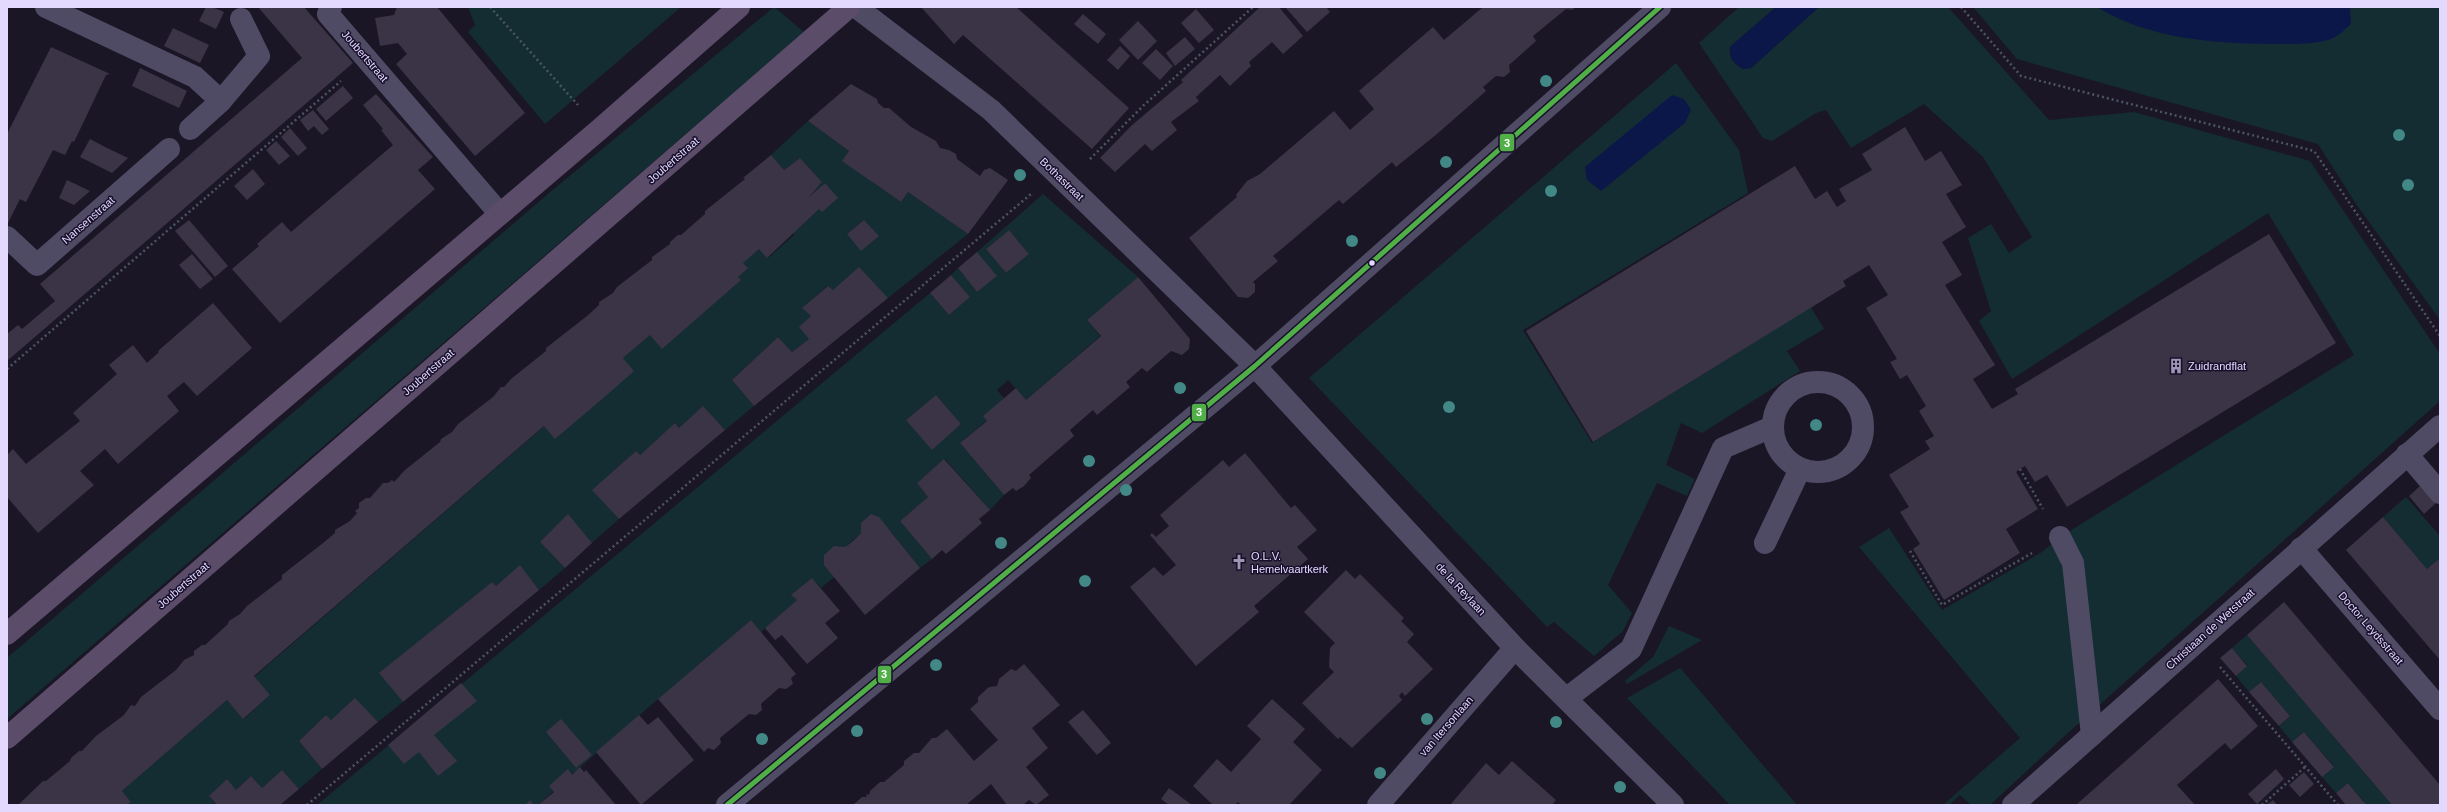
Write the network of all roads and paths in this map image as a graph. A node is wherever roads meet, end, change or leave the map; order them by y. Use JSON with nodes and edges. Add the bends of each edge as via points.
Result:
{"nodes":[{"id":1,"x":46,"y":7,"type":"edge"},
{"id":2,"x":331,"y":7,"type":"edge"},
{"id":3,"x":490,"y":7,"type":"edge"},
{"id":4,"x":739,"y":7,"type":"edge"},
{"id":5,"x":849,"y":7,"type":"edge"},
{"id":6,"x":856,"y":7,"type":"edge"},
{"id":7,"x":1253,"y":7,"type":"edge"},
{"id":8,"x":1660,"y":7,"type":"edge"},
{"id":9,"x":1961,"y":7,"type":"edge"},
{"id":10,"x":242,"y":19,"type":"dead end"},
{"id":11,"x":367,"y":59,"type":"junction"},
{"id":12,"x":221,"y":101,"type":"junction"},
{"id":13,"x":600,"y":129,"type":"junction"},
{"id":14,"x":190,"y":130,"type":"dead end"},
{"id":15,"x":169,"y":149,"type":"dead end"},
{"id":16,"x":1057,"y":173,"type":"junction"},
{"id":17,"x":500,"y":214,"type":"junction"},
{"id":18,"x":7,"y":237,"type":"edge"},
{"id":19,"x":2440,"y":336,"type":"edge"},
{"id":20,"x":1255,"y":366,"type":"junction"},
{"id":21,"x":7,"y":369,"type":"edge"},
{"id":22,"x":2440,"y":426,"type":"edge"},
{"id":23,"x":1772,"y":427,"type":"junction"},
{"id":24,"x":2407,"y":454,"type":"junction"},
{"id":25,"x":1800,"y":469,"type":"junction"},
{"id":26,"x":2020,"y":469,"type":"dead end"},
{"id":27,"x":2440,"y":493,"type":"edge"},
{"id":28,"x":2060,"y":537,"type":"junction"},
{"id":29,"x":1765,"y":543,"type":"dead end"},
{"id":30,"x":2301,"y":548,"type":"junction"},
{"id":31,"x":1910,"y":550,"type":"dead end"},
{"id":32,"x":7,"y":634,"type":"edge"},
{"id":33,"x":2198,"y":640,"type":"junction"},
{"id":34,"x":1515,"y":648,"type":"junction"},
{"id":35,"x":1567,"y":698,"type":"junction"},
{"id":36,"x":2440,"y":709,"type":"edge"},
{"id":37,"x":2092,"y":735,"type":"junction"},
{"id":38,"x":7,"y":738,"type":"edge"},
{"id":39,"x":2305,"y":767,"type":"junction"},
{"id":40,"x":307,"y":805,"type":"edge"},
{"id":41,"x":727,"y":805,"type":"edge"},
{"id":42,"x":1378,"y":805,"type":"edge"},
{"id":43,"x":1673,"y":805,"type":"edge"},
{"id":44,"x":2013,"y":805,"type":"edge"},
{"id":45,"x":2262,"y":805,"type":"edge"},
{"id":46,"x":2338,"y":805,"type":"edge"}],
"edges":[{"from":1,"to":12,"type":"street","via":[[195,77]]},
{"from":2,"to":11,"type":"street","name":"Joubertstraat","via":[[328,14]]},
{"from":3,"to":13,"type":"path"},
{"from":4,"to":13,"type":"main road"},
{"from":5,"to":38,"type":"main road","name":"Joubertstraat"},
{"from":6,"to":16,"type":"street","name":"Bothastraat","via":[[991,110]]},
{"from":7,"to":16,"type":"path","via":[[1144,105],[1092,158]]},
{"from":8,"to":20,"type":"street"},
{"from":9,"to":19,"type":"path","via":[[2021,76],[2314,151]]},
{"from":10,"to":12,"type":"street","via":[[259,56]]},
{"from":11,"to":17,"type":"street","name":"Joubertstraat"},
{"from":11,"to":21,"type":"path"},
{"from":12,"to":14,"type":"street"},
{"from":13,"to":17,"type":"main road"},
{"from":15,"to":18,"type":"street","name":"Nansenstraat","via":[[37,265]]},
{"from":16,"to":20,"type":"street","name":"Bothastraat"},
{"from":16,"to":40,"type":"path"},
{"from":17,"to":32,"type":"main road"},
{"from":20,"to":34,"type":"street","name":"de la Reylaan"},
{"from":20,"to":41,"type":"street"},
{"from":22,"to":24,"type":"street","name":"Christiaan de Wetstraat"},
{"from":23,"to":25,"type":"street","via":[[1780,452],[1788,462]]},
{"from":23,"to":25,"type":"street","via":[[1775,413],[1782,400],[1804,383],[1819,381],[1834,384],[1847,391],[1856,402],[1863,415],[1864,430],[1861,444],[1853,457],[1829,472],[1814,473]]},
{"from":23,"to":35,"type":"street","via":[[1723,448],[1631,649]]},
{"from":24,"to":27,"type":"street"},
{"from":24,"to":30,"type":"street","name":"Christiaan de Wetstraat"},
{"from":25,"to":29,"type":"street"},
{"from":26,"to":28,"type":"path"},
{"from":28,"to":31,"type":"path","via":[[1942,605]]},
{"from":28,"to":37,"type":"street","via":[[2073,563]]},
{"from":30,"to":33,"type":"street","name":"Christiaan de Wetstraat"},
{"from":30,"to":36,"type":"street","name":"Doctor Leydsstraat"},
{"from":33,"to":37,"type":"street","name":"Christiaan de Wetstraat"},
{"from":33,"to":39,"type":"path"},
{"from":34,"to":35,"type":"street","name":"de la Reylaan"},
{"from":34,"to":42,"type":"street","name":"van Itersonlaan"},
{"from":35,"to":43,"type":"street","name":"de la Reylaan"},
{"from":37,"to":44,"type":"street","name":"Christiaan de Wetstraat"},
{"from":39,"to":45,"type":"path"},
{"from":39,"to":46,"type":"path"}]}
